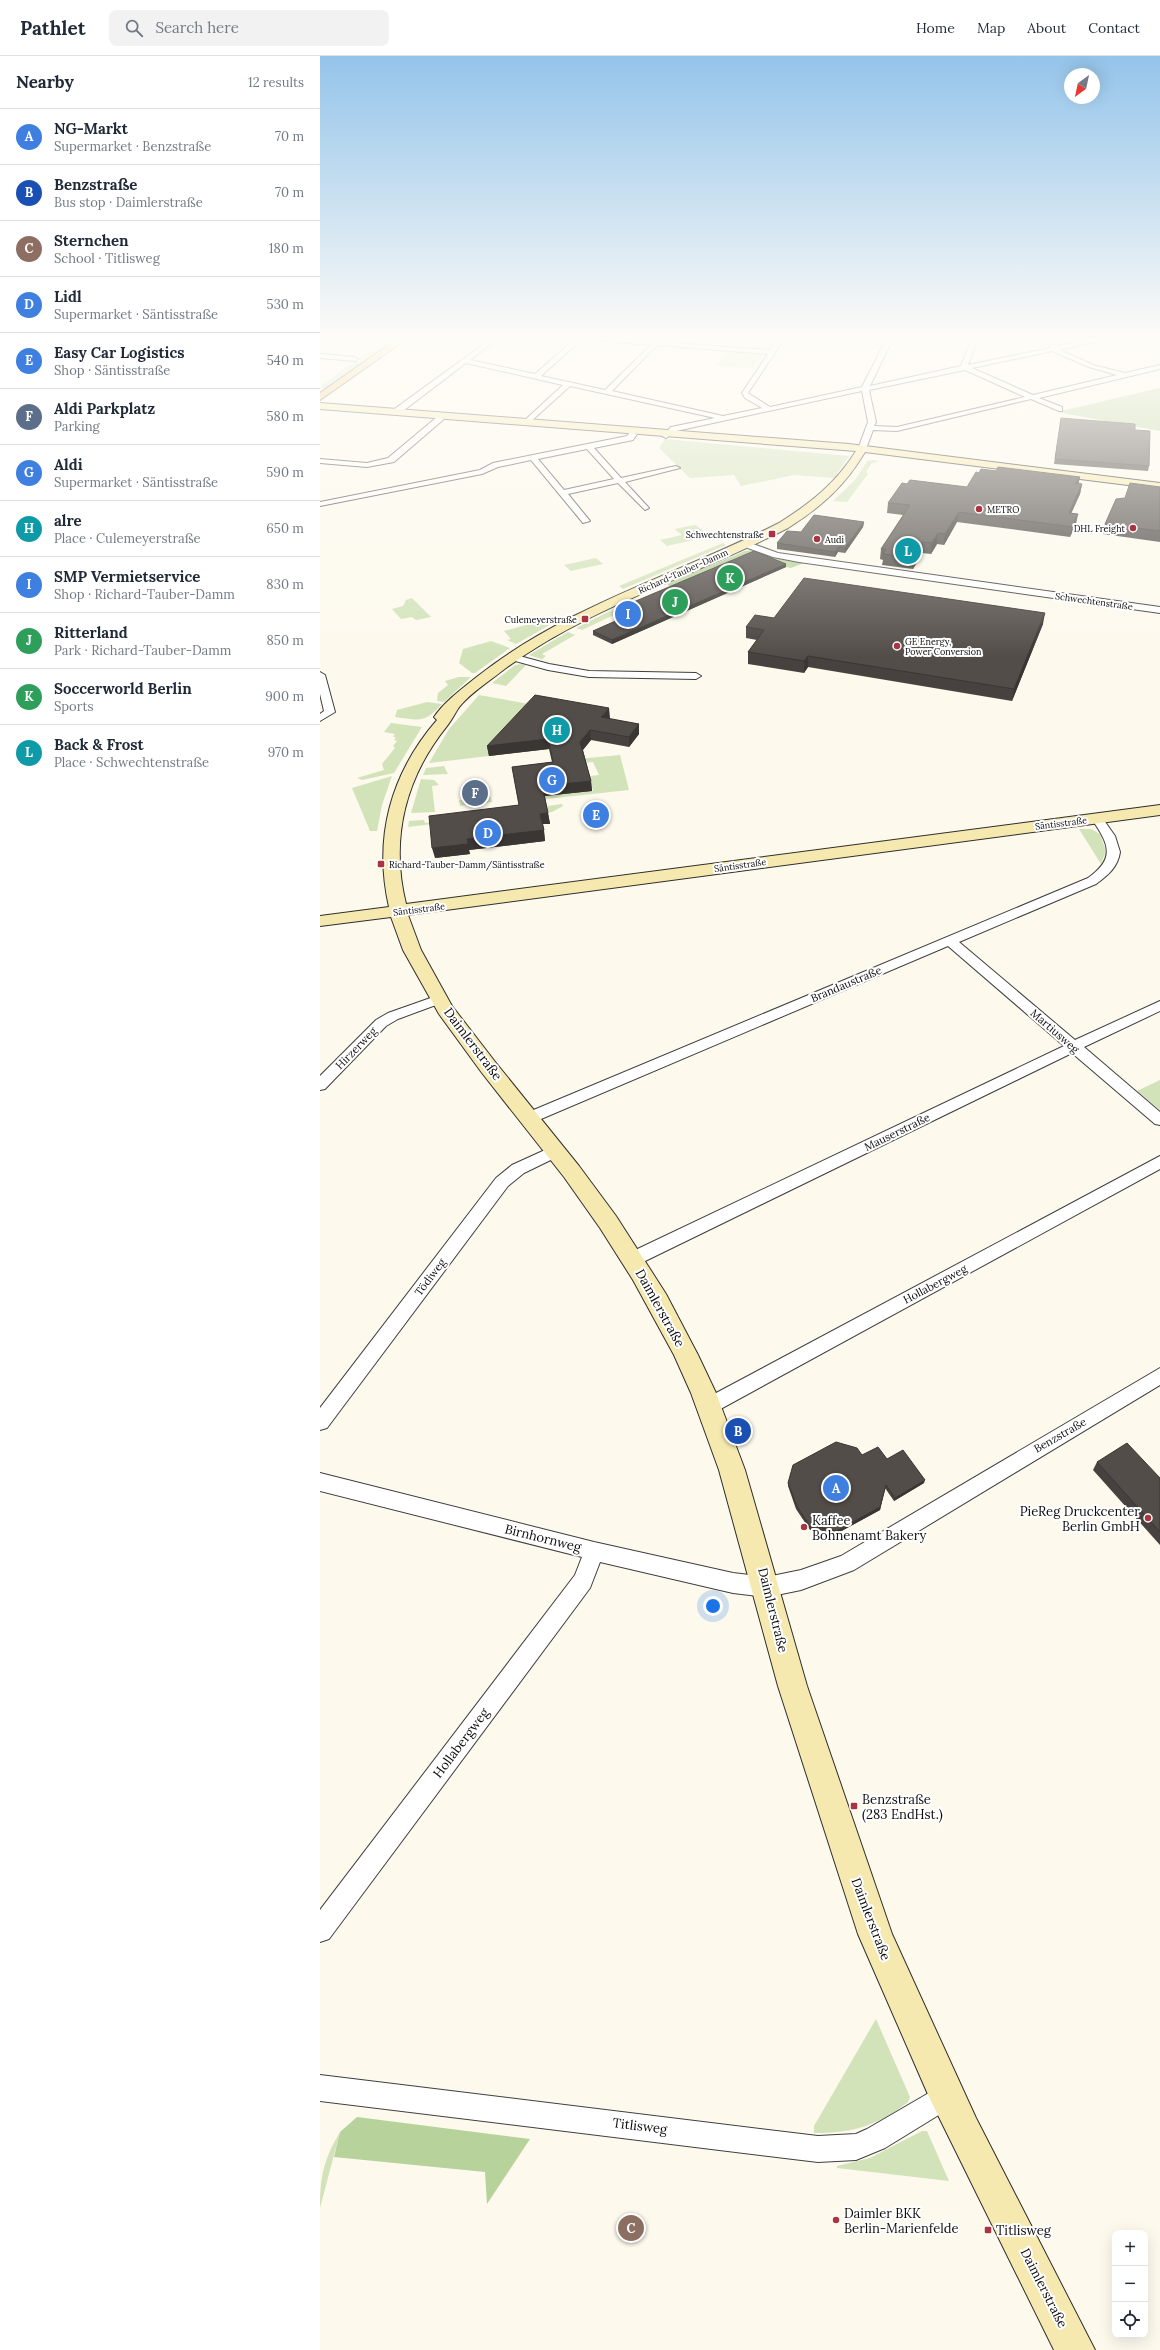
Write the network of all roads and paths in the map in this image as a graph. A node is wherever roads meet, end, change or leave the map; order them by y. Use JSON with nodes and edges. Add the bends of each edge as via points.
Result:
{"nodes":[{"id":1,"x":411,"y":443,"type":"edge"},
{"id":2,"x":602,"y":443,"type":"edge"},
{"id":3,"x":759,"y":443,"type":"edge"},
{"id":4,"x":864,"y":443,"type":"edge"},
{"id":5,"x":588,"y":446,"type":"junction"},
{"id":6,"x":861,"y":451,"type":"junction"},
{"id":7,"x":532,"y":458,"type":"junction"},
{"id":8,"x":320,"y":461,"type":"edge"},
{"id":9,"x":676,"y":468,"type":"dead end"},
{"id":10,"x":620,"y":480,"type":"junction"},
{"id":11,"x":1160,"y":486,"type":"edge"},
{"id":12,"x":1160,"y":490,"type":"edge"},
{"id":13,"x":562,"y":493,"type":"junction"},
{"id":14,"x":320,"y":504,"type":"edge"},
{"id":15,"x":645,"y":508,"type":"dead end"},
{"id":16,"x":586,"y":521,"type":"dead end"},
{"id":17,"x":745,"y":544,"type":"junction"},
{"id":18,"x":1160,"y":610,"type":"edge"},
{"id":19,"x":512,"y":657,"type":"junction"},
{"id":20,"x":320,"y":675,"type":"edge"},
{"id":21,"x":615,"y":675,"type":"junction"},
{"id":22,"x":696,"y":676,"type":"dead end"},
{"id":23,"x":659,"y":684,"type":"dead end"},
{"id":24,"x":324,"y":717,"type":"edge"},
{"id":25,"x":1160,"y":810,"type":"edge"},
{"id":26,"x":1097,"y":818,"type":"junction"},
{"id":27,"x":398,"y":912,"type":"junction"},
{"id":28,"x":320,"y":921,"type":"edge"},
{"id":29,"x":950,"y":941,"type":"junction"},
{"id":30,"x":439,"y":999,"type":"junction"},
{"id":31,"x":1160,"y":1005,"type":"edge"},
{"id":32,"x":1073,"y":1047,"type":"junction"},
{"id":33,"x":320,"y":1085,"type":"edge"},
{"id":34,"x":529,"y":1118,"type":"junction"},
{"id":35,"x":1160,"y":1120,"type":"edge"},
{"id":36,"x":556,"y":1151,"type":"junction"},
{"id":37,"x":1160,"y":1162,"type":"edge"},
{"id":38,"x":633,"y":1259,"type":"junction"},
{"id":39,"x":1160,"y":1376,"type":"edge"},
{"id":40,"x":709,"y":1406,"type":"junction"},
{"id":41,"x":320,"y":1422,"type":"edge"},
{"id":42,"x":320,"y":1482,"type":"edge"},
{"id":43,"x":594,"y":1551,"type":"junction"},
{"id":44,"x":767,"y":1587,"type":"junction"},
{"id":45,"x":320,"y":1930,"type":"edge"},
{"id":46,"x":320,"y":2088,"type":"edge"},
{"id":47,"x":946,"y":2096,"type":"junction"},
{"id":48,"x":1075,"y":2350,"type":"edge"}],
"edges":[{"from":1,"to":8,"type":"street","via":[[391,460],[367,465]]},
{"from":2,"to":5,"type":"street"},
{"from":3,"to":6,"type":"street"},
{"from":4,"to":6,"type":"street"},
{"from":5,"to":7,"type":"street"},
{"from":5,"to":10,"type":"street"},
{"from":6,"to":11,"type":"street"},
{"from":6,"to":12,"type":"street"},
{"from":6,"to":17,"type":"street","name":"Richard-Tauber-Damm","via":[[843,481],[828,494],[792,519]]},
{"from":7,"to":13,"type":"street"},
{"from":7,"to":14,"type":"street","via":[[475,473]]},
{"from":9,"to":10,"type":"street"},
{"from":10,"to":13,"type":"street"},
{"from":10,"to":15,"type":"street"},
{"from":13,"to":16,"type":"street"},
{"from":17,"to":18,"type":"street","name":"Schwechtenstraße","via":[[776,555],[799,559]]},
{"from":17,"to":19,"type":"street","name":"Richard-Tauber-Damm","via":[[596,610],[548,634]]},
{"from":19,"to":21,"type":"street","via":[[576,672]]},
{"from":19,"to":27,"type":"street","name":"Richard-Tauber-Damm","via":[[477,684],[452,708],[444,722],[426,741],[408,776],[399,801],[394,831],[392,865]]},
{"from":20,"to":24,"type":"street","via":[[330,708]]},
{"from":21,"to":22,"type":"street"},
{"from":21,"to":23,"type":"street"},
{"from":25,"to":26,"type":"street","name":"Säntisstraße"},
{"from":26,"to":27,"type":"street","name":"Säntisstraße"},
{"from":26,"to":29,"type":"street","name":"Brandaustraße","via":[[1111,837],[1115,850],[1112,862],[1102,875]]},
{"from":27,"to":28,"type":"street","name":"Säntisstraße"},
{"from":27,"to":30,"type":"street","name":"Daimlerstraße","via":[[417,961]]},
{"from":29,"to":32,"type":"street","name":"Martiusweg"},
{"from":29,"to":34,"type":"street","name":"Brandaustraße"},
{"from":30,"to":33,"type":"street","name":"Hirzerweg","via":[[393,1016],[382,1023],[371,1031]]},
{"from":30,"to":34,"type":"street","name":"Daimlerstraße","via":[[473,1048]]},
{"from":31,"to":32,"type":"street","name":"Mauserstraße"},
{"from":32,"to":35,"type":"street","name":"Martiusweg"},
{"from":32,"to":38,"type":"street","name":"Mauserstraße"},
{"from":34,"to":36,"type":"street","name":"Daimlerstraße"},
{"from":36,"to":38,"type":"street","name":"Daimlerstraße"},
{"from":36,"to":41,"type":"street","name":"Tödiweg","via":[[518,1169],[502,1182]]},
{"from":37,"to":40,"type":"street","name":"Hollabergweg"},
{"from":38,"to":40,"type":"street","name":"Daimlerstraße","via":[[666,1316]]},
{"from":39,"to":44,"type":"street","name":"Benzstraße","via":[[834,1570]]},
{"from":40,"to":44,"type":"street","name":"Daimlerstraße","via":[[734,1472]]},
{"from":42,"to":43,"type":"street","name":"Birnhornweg"},
{"from":43,"to":44,"type":"street","name":"Birnhornweg","via":[[733,1583]]},
{"from":43,"to":45,"type":"street","name":"Hollabergweg","via":[[583,1581]]},
{"from":44,"to":47,"type":"street","name":"Daimlerstraße","via":[[787,1666],[868,1917]]},
{"from":46,"to":47,"type":"street","name":"Titlisweg","via":[[818,2149],[856,2147],[876,2139]]},
{"from":47,"to":48,"type":"street","name":"Daimlerstraße"}]}
